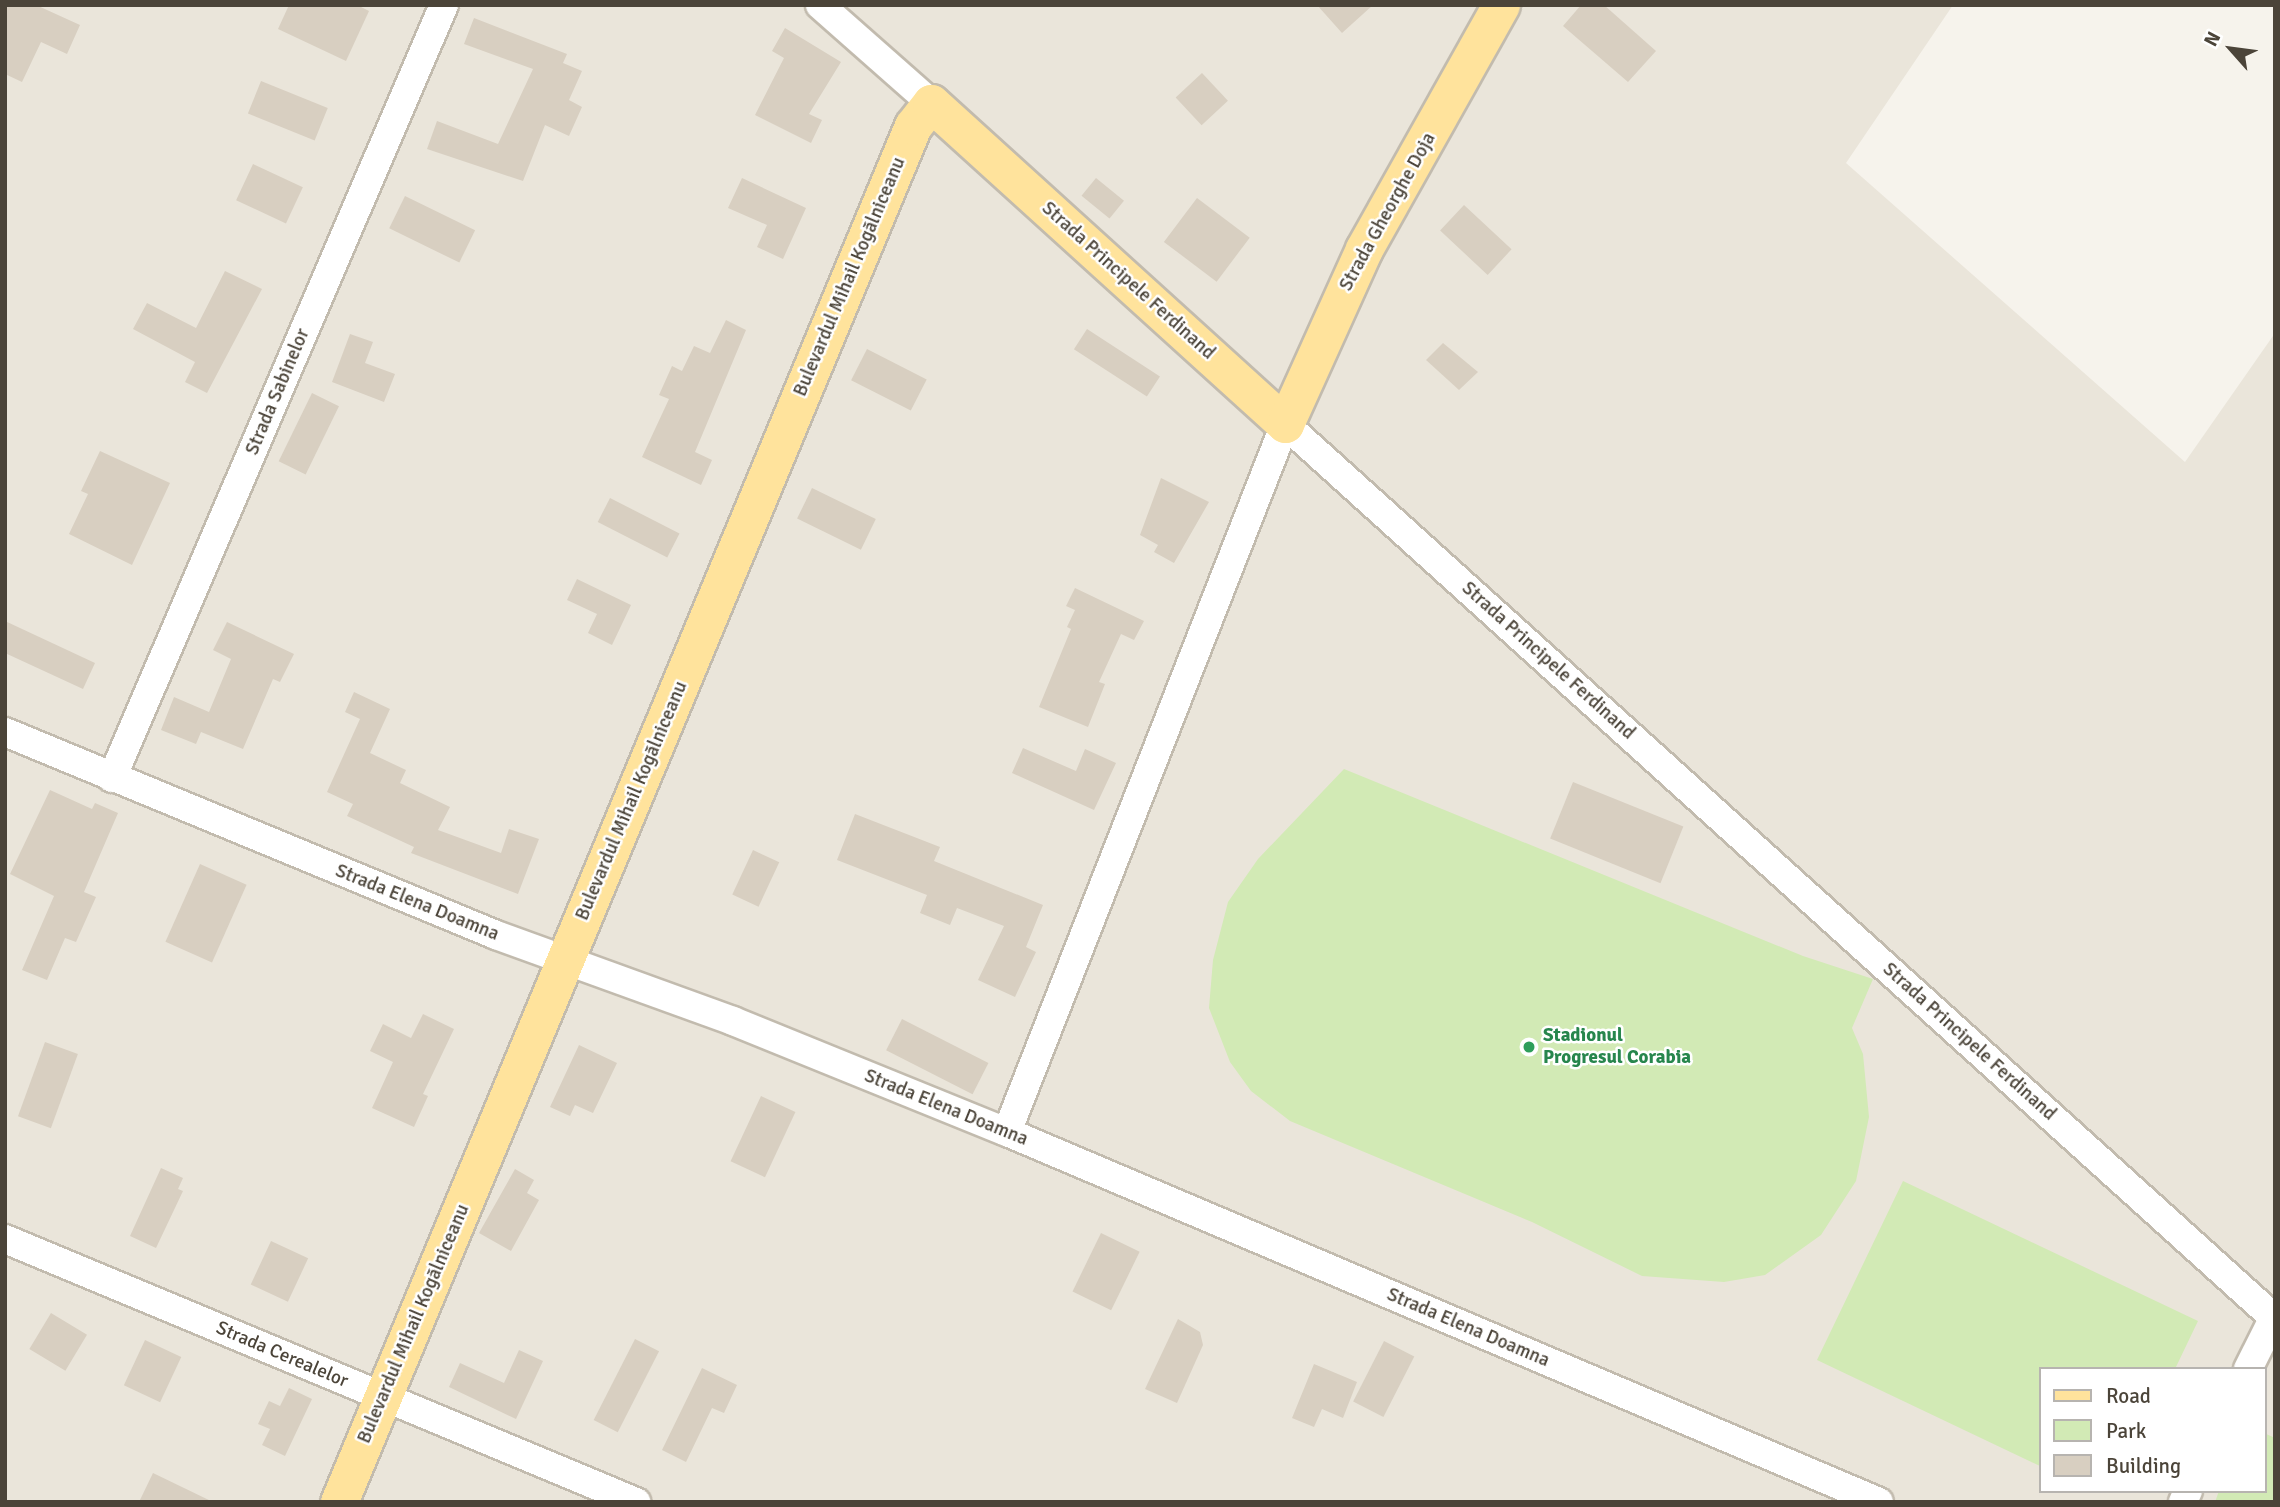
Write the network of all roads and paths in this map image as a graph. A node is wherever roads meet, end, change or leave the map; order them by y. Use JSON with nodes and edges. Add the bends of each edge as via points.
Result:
{"nodes":[{"id":1,"x":444,"y":5,"type":"edge"},
{"id":2,"x":820,"y":5,"type":"edge"},
{"id":3,"x":1501,"y":5,"type":"edge"},
{"id":4,"x":931,"y":103,"type":"junction"},
{"id":5,"x":1286,"y":424,"type":"junction"},
{"id":6,"x":5,"y":732,"type":"edge"},
{"id":7,"x":112,"y":778,"type":"junction"},
{"id":8,"x":565,"y":962,"type":"junction"},
{"id":9,"x":1007,"y":1132,"type":"junction"},
{"id":10,"x":5,"y":1239,"type":"edge"},
{"id":11,"x":2274,"y":1317,"type":"edge"},
{"id":12,"x":2249,"y":1367,"type":"edge"},
{"id":13,"x":383,"y":1397,"type":"junction"},
{"id":14,"x":339,"y":1502,"type":"edge"},
{"id":15,"x":636,"y":1502,"type":"edge"},
{"id":16,"x":1879,"y":1502,"type":"edge"}],
"edges":[{"from":1,"to":7,"type":"street","name":"Strada Sabinelor"},
{"from":2,"to":4,"type":"street","name":"Strada Principele Ferdinand"},
{"from":3,"to":5,"type":"main road","name":"Strada Gheorghe Doja","via":[[1364,249]]},
{"from":4,"to":5,"type":"main road","name":"Strada Principele Ferdinand"},
{"from":4,"to":8,"type":"main road","name":"Bulevardul Mihail Kogălniceanu","via":[[912,126]]},
{"from":5,"to":9,"type":"street"},
{"from":5,"to":11,"type":"street","name":"Strada Principele Ferdinand"},
{"from":6,"to":7,"type":"street","name":"Strada Elena Doamna"},
{"from":7,"to":8,"type":"street","name":"Strada Elena Doamna"},
{"from":8,"to":9,"type":"street","name":"Strada Elena Doamna","via":[[733,1021]]},
{"from":8,"to":13,"type":"main road","name":"Bulevardul Mihail Kogălniceanu"},
{"from":9,"to":16,"type":"street","name":"Strada Elena Doamna"},
{"from":10,"to":13,"type":"street","name":"Strada Cerealelor"},
{"from":11,"to":12,"type":"street"},
{"from":13,"to":14,"type":"main road","name":"Bulevardul Mihail Kogălniceanu"},
{"from":13,"to":15,"type":"street","name":"Strada Cerealelor"}]}
